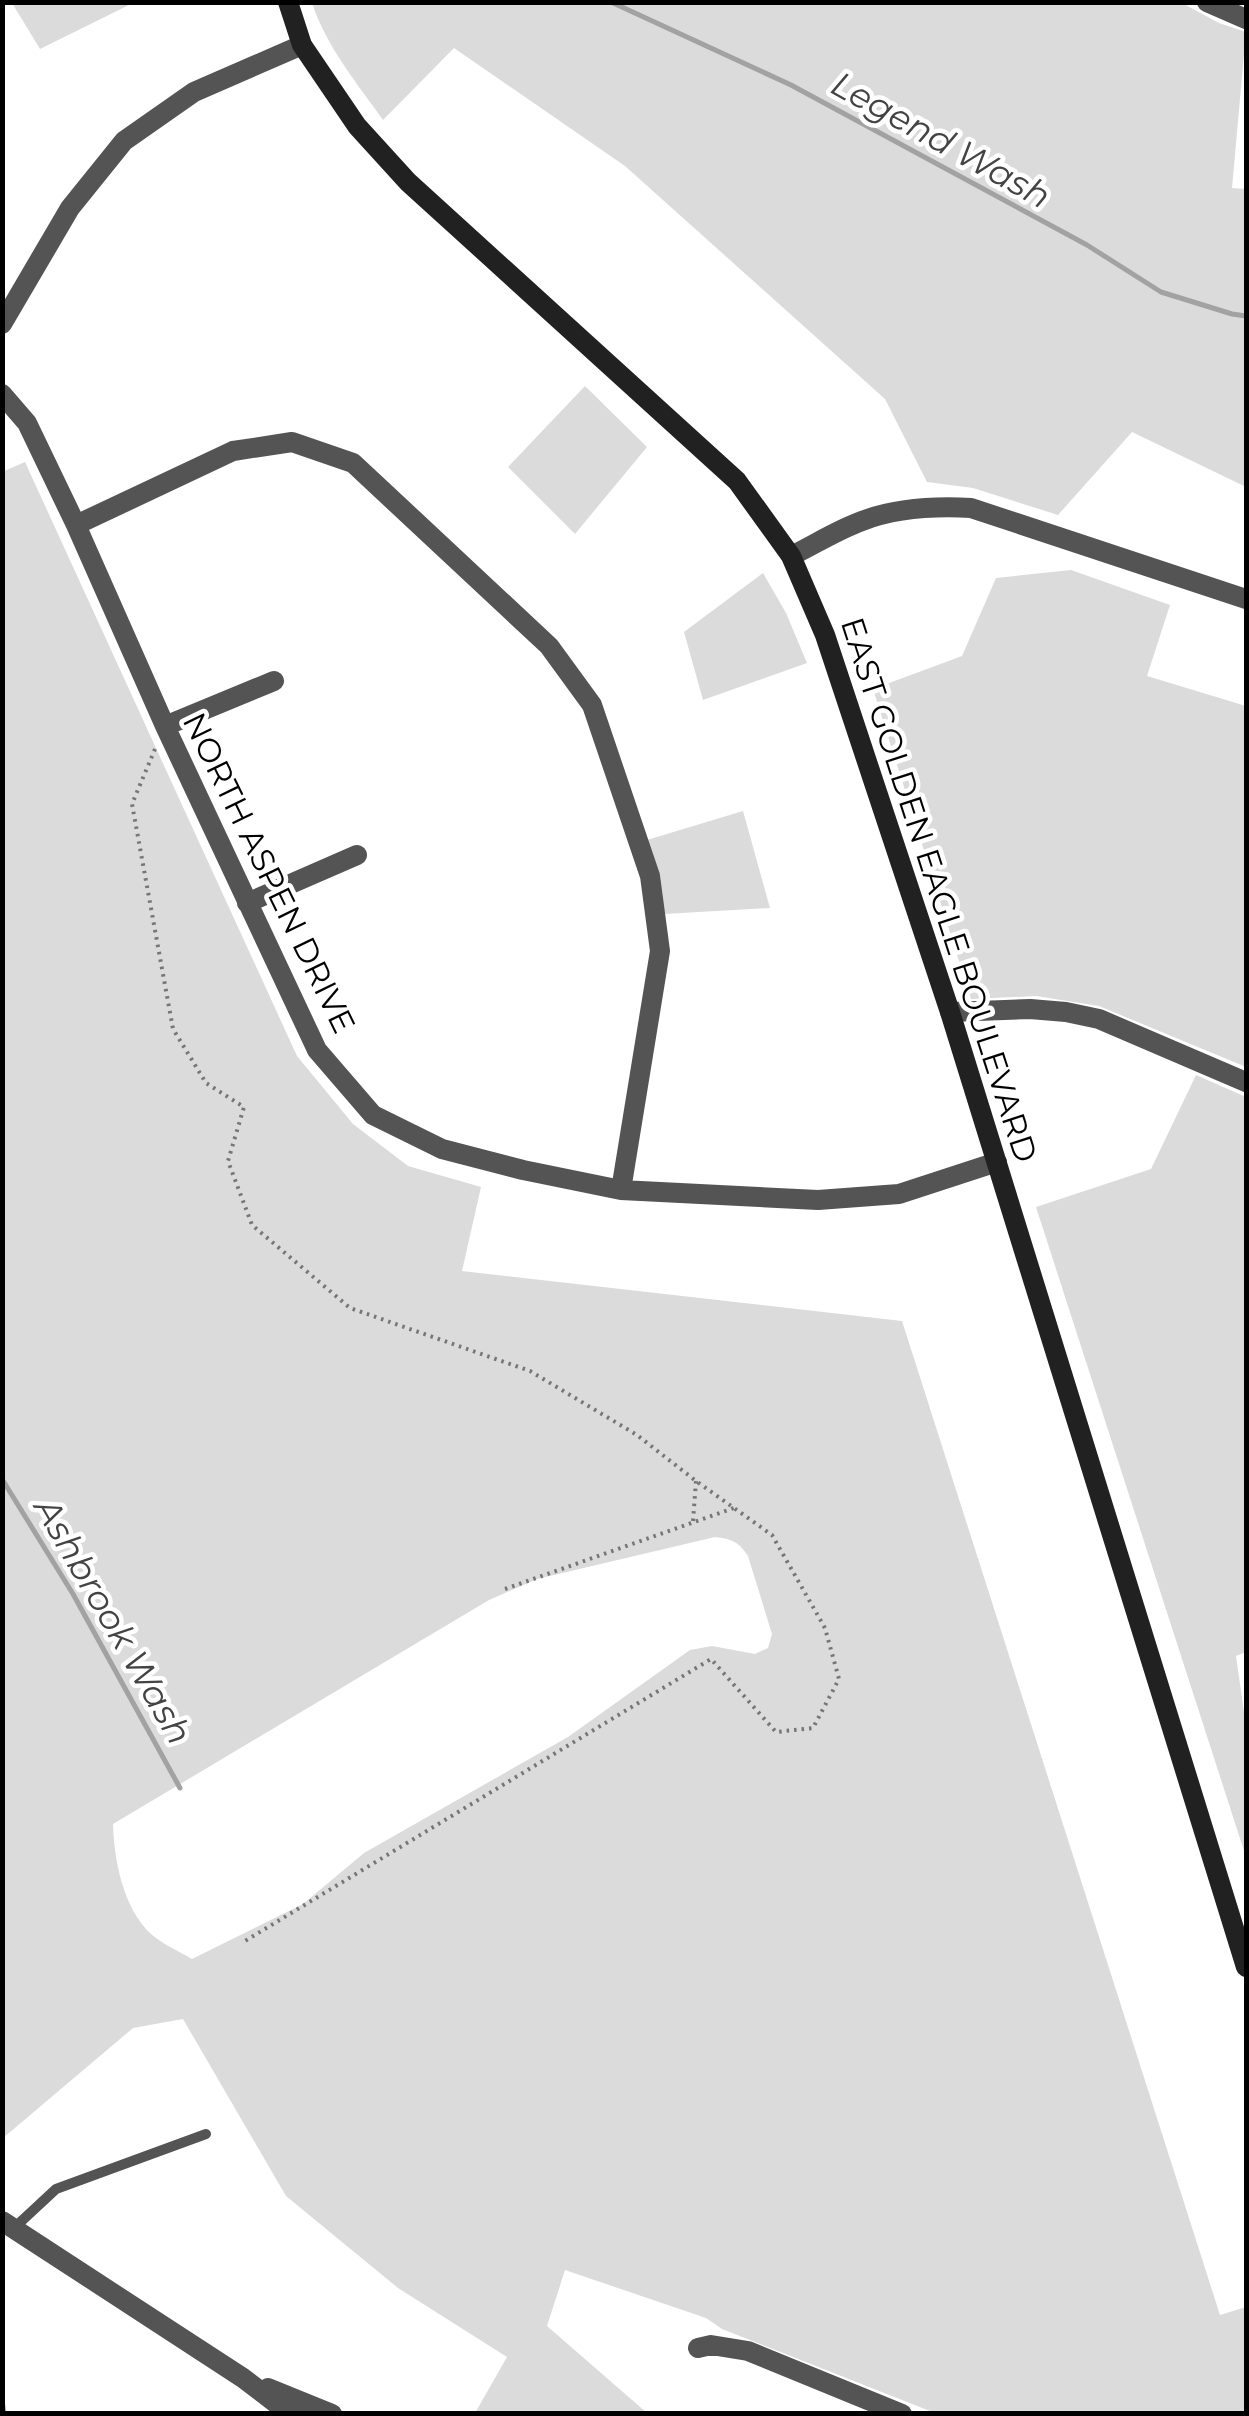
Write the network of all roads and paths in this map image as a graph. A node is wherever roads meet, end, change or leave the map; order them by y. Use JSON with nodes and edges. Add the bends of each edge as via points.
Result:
{"nodes":[{"id":1,"x":288,"y":2,"type":"edge"},
{"id":2,"x":1207,"y":2,"type":"edge"},
{"id":3,"x":1246,"y":18,"type":"edge"},
{"id":4,"x":302,"y":44,"type":"junction"},
{"id":5,"x":2,"y":324,"type":"edge"},
{"id":6,"x":2,"y":394,"type":"edge"},
{"id":7,"x":76,"y":525,"type":"junction"},
{"id":8,"x":791,"y":556,"type":"junction"},
{"id":9,"x":1246,"y":599,"type":"edge"},
{"id":10,"x":274,"y":682,"type":"dead end"},
{"id":11,"x":165,"y":726,"type":"junction"},
{"id":12,"x":358,"y":856,"type":"dead end"},
{"id":13,"x":247,"y":903,"type":"junction"},
{"id":14,"x":950,"y":1012,"type":"junction"},
{"id":15,"x":1246,"y":1082,"type":"edge"},
{"id":16,"x":997,"y":1162,"type":"junction"},
{"id":17,"x":621,"y":1190,"type":"junction"},
{"id":18,"x":696,"y":1481,"type":"junction"},
{"id":19,"x":734,"y":1508,"type":"junction"},
{"id":20,"x":692,"y":1523,"type":"junction"},
{"id":21,"x":505,"y":1589,"type":"dead end"},
{"id":22,"x":245,"y":1941,"type":"dead end"},
{"id":23,"x":1246,"y":1967,"type":"edge"},
{"id":24,"x":206,"y":2134,"type":"dead end"},
{"id":25,"x":8,"y":2225,"type":"edge"},
{"id":26,"x":698,"y":2348,"type":"dead end"},
{"id":27,"x":243,"y":2378,"type":"junction"},
{"id":28,"x":290,"y":2414,"type":"edge"},
{"id":29,"x":332,"y":2414,"type":"edge"},
{"id":30,"x":902,"y":2414,"type":"edge"}],
"edges":[{"from":1,"to":4,"type":"street","name":"EAST GOLDEN EAGLE BOULEVARD"},
{"from":2,"to":3,"type":"street"},
{"from":4,"to":5,"type":"street","via":[[194,92],[124,141],[70,208]]},
{"from":4,"to":8,"type":"street","name":"EAST GOLDEN EAGLE BOULEVARD","via":[[357,126],[408,182],[737,481]]},
{"from":6,"to":7,"type":"street","name":"NORTH ASPEN DRIVE","via":[[26,423]]},
{"from":7,"to":11,"type":"street","name":"NORTH ASPEN DRIVE"},
{"from":7,"to":17,"type":"street","via":[[233,451],[292,442],[353,462],[549,646],[592,705],[650,876],[660,951]]},
{"from":8,"to":9,"type":"street","via":[[892,512],[970,508]]},
{"from":8,"to":14,"type":"street","name":"EAST GOLDEN EAGLE BOULEVARD","via":[[826,636]]},
{"from":10,"to":11,"type":"street"},
{"from":11,"to":13,"type":"street","name":"NORTH ASPEN DRIVE"},
{"from":11,"to":18,"type":"path","via":[[132,804],[173,1028],[206,1083],[244,1107],[228,1161],[252,1224],[350,1308],[530,1370],[637,1435]]},
{"from":12,"to":13,"type":"street"},
{"from":13,"to":17,"type":"street","name":"NORTH ASPEN DRIVE","via":[[317,1050],[373,1115],[442,1149]]},
{"from":14,"to":15,"type":"street","via":[[1030,1009],[1099,1019]]},
{"from":14,"to":16,"type":"street","name":"EAST GOLDEN EAGLE BOULEVARD"},
{"from":16,"to":17,"type":"street","name":"NORTH ASPEN DRIVE","via":[[899,1194],[818,1200]]},
{"from":16,"to":23,"type":"street","name":"EAST GOLDEN EAGLE BOULEVARD"},
{"from":18,"to":19,"type":"path"},
{"from":18,"to":20,"type":"path"},
{"from":19,"to":20,"type":"path"},
{"from":19,"to":22,"type":"path","via":[[772,1535],[824,1628],[838,1679],[813,1728],[776,1732],[711,1660]]},
{"from":20,"to":21,"type":"path"},
{"from":24,"to":25,"type":"lane","via":[[56,2189]]},
{"from":25,"to":27,"type":"street"},
{"from":26,"to":30,"type":"street","via":[[748,2351]]},
{"from":27,"to":28,"type":"street"},
{"from":27,"to":29,"type":"street"}]}
